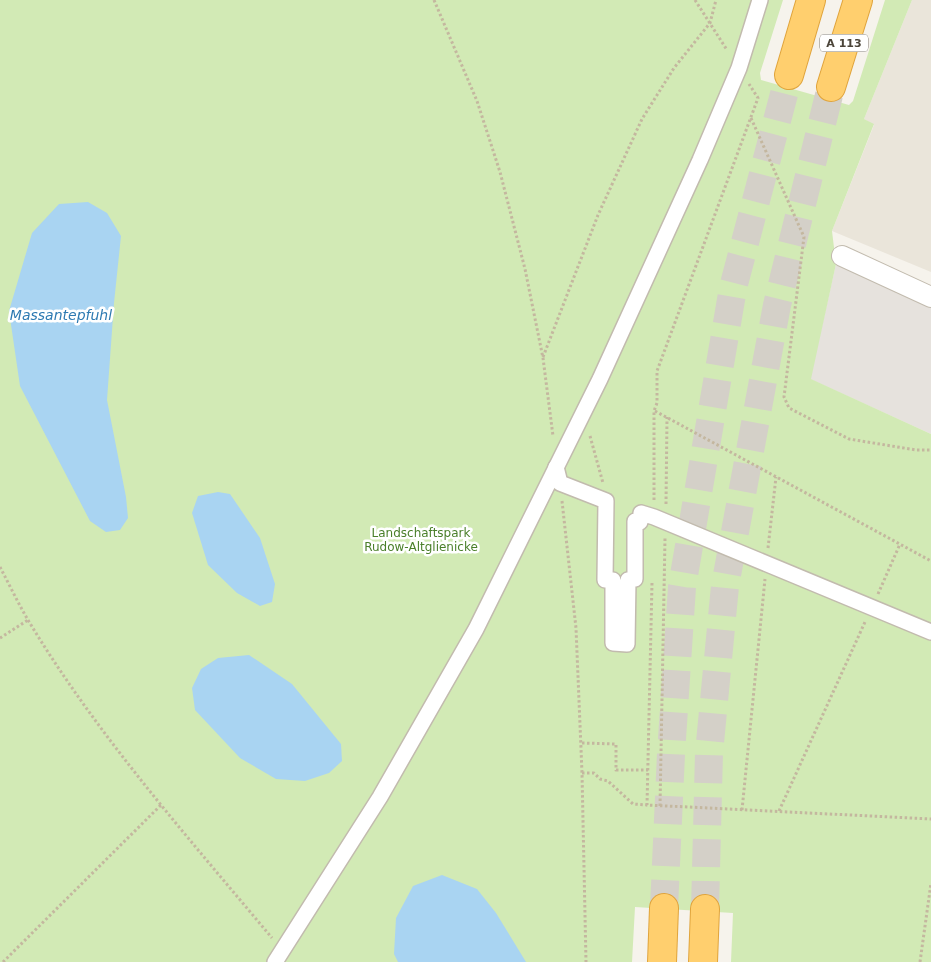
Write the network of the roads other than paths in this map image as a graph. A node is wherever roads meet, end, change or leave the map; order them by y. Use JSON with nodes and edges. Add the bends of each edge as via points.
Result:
{"nodes":[{"id":1,"x":760,"y":0,"type":"edge"},
{"id":2,"x":811,"y":0,"type":"edge"},
{"id":3,"x":858,"y":0,"type":"edge"},
{"id":4,"x":789,"y":75,"type":"tunnel mouth"},
{"id":5,"x":831,"y":87,"type":"tunnel mouth"},
{"id":6,"x":842,"y":256,"type":"dead end"},
{"id":7,"x":931,"y":297,"type":"edge"},
{"id":8,"x":556,"y":468,"type":"junction"},
{"id":9,"x":931,"y":632,"type":"edge"},
{"id":10,"x":664,"y":908,"type":"tunnel mouth"},
{"id":11,"x":705,"y":909,"type":"tunnel mouth"},
{"id":12,"x":279,"y":957,"type":"edge"},
{"id":13,"x":662,"y":962,"type":"edge"},
{"id":14,"x":703,"y":962,"type":"edge"}],
"edges":[{"from":1,"to":8,"type":"street","via":[[739,68],[700,160]]},
{"from":2,"to":4,"type":"highway","number":"A 113"},
{"from":3,"to":5,"type":"highway","number":"A 113"},
{"from":6,"to":7,"type":"street"},
{"from":8,"to":9,"type":"street","via":[[560,483],[606,501],[605,580],[613,580],[612,644],[627,644],[628,580],[635,579],[635,522],[640,522],[641,514]]},
{"from":8,"to":12,"type":"street","via":[[448,680],[380,797]]},
{"from":10,"to":13,"type":"highway"},
{"from":11,"to":14,"type":"highway"}]}
